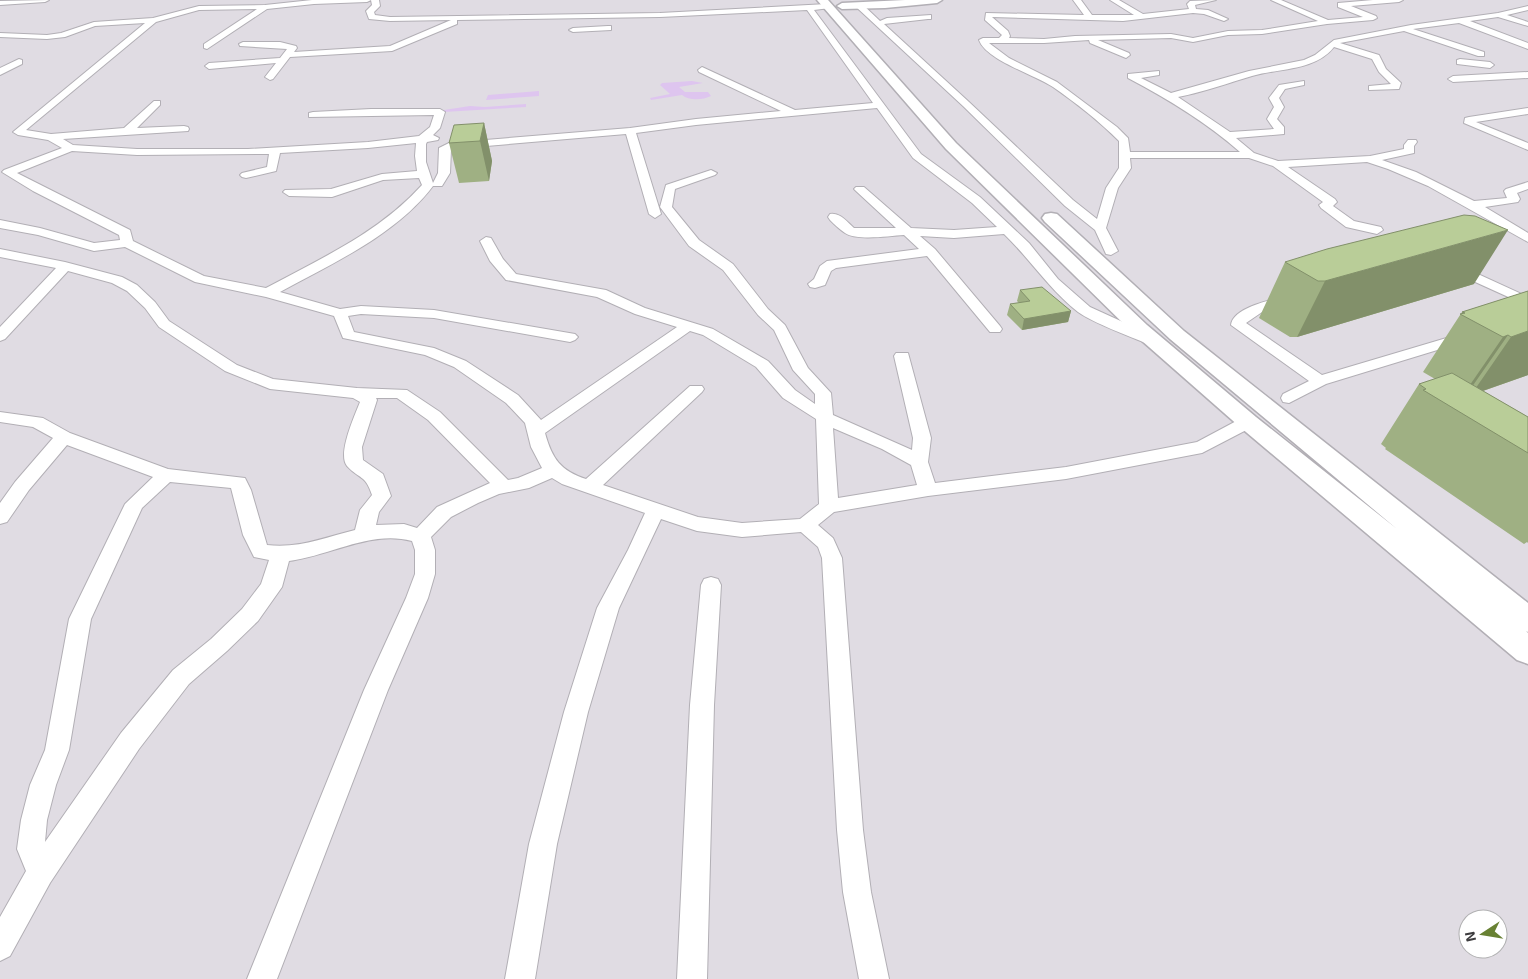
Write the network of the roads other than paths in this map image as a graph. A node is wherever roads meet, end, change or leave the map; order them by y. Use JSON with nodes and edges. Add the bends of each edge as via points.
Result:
{"nodes":[{"id":1,"x":30,"y":0,"type":"edge"},
{"id":2,"x":45,"y":0,"type":"edge"},
{"id":3,"x":367,"y":0,"type":"edge"},
{"id":4,"x":375,"y":0,"type":"edge"},
{"id":5,"x":937,"y":0,"type":"edge"},
{"id":6,"x":1077,"y":0,"type":"edge"},
{"id":7,"x":1114,"y":0,"type":"edge"},
{"id":8,"x":1212,"y":0,"type":"edge"},
{"id":9,"x":1276,"y":0,"type":"edge"},
{"id":10,"x":1399,"y":0,"type":"edge"},
{"id":11,"x":783,"y":1,"type":"edge"},
{"id":12,"x":910,"y":2,"type":"junction"},
{"id":13,"x":1332,"y":2,"type":"dead end"},
{"id":14,"x":0,"y":3,"type":"edge"},
{"id":15,"x":238,"y":3,"type":"edge"},
{"id":16,"x":295,"y":4,"type":"junction"},
{"id":17,"x":1340,"y":5,"type":"junction"},
{"id":18,"x":830,"y":6,"type":"edge"},
{"id":19,"x":265,"y":7,"type":"junction"},
{"id":20,"x":792,"y":8,"type":"junction"},
{"id":21,"x":1528,"y":8,"type":"edge"},
{"id":22,"x":1193,"y":11,"type":"junction"},
{"id":23,"x":1363,"y":14,"type":"junction"},
{"id":24,"x":1498,"y":15,"type":"junction"},
{"id":25,"x":1140,"y":16,"type":"junction"},
{"id":26,"x":1090,"y":18,"type":"junction"},
{"id":27,"x":1373,"y":18,"type":"junction"},
{"id":28,"x":460,"y":19,"type":"junction"},
{"id":29,"x":153,"y":20,"type":"junction"},
{"id":30,"x":1224,"y":20,"type":"dead end"},
{"id":31,"x":1458,"y":20,"type":"junction"},
{"id":32,"x":721,"y":21,"type":"dead end"},
{"id":33,"x":242,"y":22,"type":"junction"},
{"id":34,"x":883,"y":22,"type":"dead end"},
{"id":35,"x":1327,"y":22,"type":"junction"},
{"id":36,"x":1402,"y":24,"type":"junction"},
{"id":37,"x":1528,"y":24,"type":"edge"},
{"id":38,"x":621,"y":27,"type":"dead end"},
{"id":39,"x":573,"y":30,"type":"dead end"},
{"id":40,"x":0,"y":35,"type":"edge"},
{"id":41,"x":14,"y":37,"type":"junction"},
{"id":42,"x":1085,"y":38,"type":"junction"},
{"id":43,"x":1136,"y":38,"type":"junction"},
{"id":44,"x":1002,"y":39,"type":"junction"},
{"id":45,"x":0,"y":41,"type":"edge"},
{"id":46,"x":243,"y":44,"type":"dead end"},
{"id":47,"x":1332,"y":45,"type":"junction"},
{"id":48,"x":207,"y":46,"type":"dead end"},
{"id":49,"x":1528,"y":46,"type":"edge"},
{"id":50,"x":1158,"y":47,"type":"dead end"},
{"id":51,"x":1481,"y":54,"type":"dead end"},
{"id":52,"x":1126,"y":56,"type":"dead end"},
{"id":53,"x":285,"y":58,"type":"junction"},
{"id":54,"x":19,"y":62,"type":"dead end"},
{"id":55,"x":1460,"y":62,"type":"dead end"},
{"id":56,"x":209,"y":66,"type":"dead end"},
{"id":57,"x":702,"y":70,"type":"dead end"},
{"id":58,"x":0,"y":72,"type":"edge"},
{"id":59,"x":1156,"y":73,"type":"dead end"},
{"id":60,"x":1528,"y":73,"type":"edge"},
{"id":61,"x":270,"y":77,"type":"dead end"},
{"id":62,"x":911,"y":77,"type":"dead end"},
{"id":63,"x":1453,"y":79,"type":"dead end"},
{"id":64,"x":1301,"y":84,"type":"dead end"},
{"id":65,"x":1372,"y":88,"type":"dead end"},
{"id":66,"x":1170,"y":96,"type":"junction"},
{"id":67,"x":157,"y":103,"type":"dead end"},
{"id":68,"x":881,"y":105,"type":"junction"},
{"id":69,"x":1528,"y":112,"type":"edge"},
{"id":70,"x":795,"y":113,"type":"junction"},
{"id":71,"x":312,"y":115,"type":"dead end"},
{"id":72,"x":184,"y":129,"type":"dead end"},
{"id":73,"x":127,"y":131,"type":"junction"},
{"id":74,"x":499,"y":132,"type":"dead end"},
{"id":75,"x":630,"y":132,"type":"junction"},
{"id":76,"x":1227,"y":135,"type":"junction"},
{"id":77,"x":51,"y":137,"type":"junction"},
{"id":78,"x":422,"y":139,"type":"junction"},
{"id":79,"x":1412,"y":142,"type":"dead end"},
{"id":80,"x":1528,"y":147,"type":"edge"},
{"id":81,"x":71,"y":148,"type":"junction"},
{"id":82,"x":275,"y":150,"type":"junction"},
{"id":83,"x":1126,"y":155,"type":"junction"},
{"id":84,"x":1250,"y":155,"type":"junction"},
{"id":85,"x":1370,"y":159,"type":"junction"},
{"id":86,"x":1277,"y":164,"type":"junction"},
{"id":87,"x":711,"y":173,"type":"dead end"},
{"id":88,"x":423,"y":174,"type":"junction"},
{"id":89,"x":246,"y":175,"type":"dead end"},
{"id":90,"x":438,"y":184,"type":"dead end"},
{"id":91,"x":1528,"y":185,"type":"edge"},
{"id":92,"x":860,"y":189,"type":"dead end"},
{"id":93,"x":289,"y":192,"type":"dead end"},
{"id":94,"x":1037,"y":204,"type":"dead end"},
{"id":95,"x":1471,"y":205,"type":"junction"},
{"id":96,"x":655,"y":214,"type":"dead end"},
{"id":97,"x":834,"y":217,"type":"dead end"},
{"id":98,"x":0,"y":224,"type":"edge"},
{"id":99,"x":1100,"y":228,"type":"junction"},
{"id":100,"x":1008,"y":230,"type":"junction"},
{"id":101,"x":1377,"y":230,"type":"dead end"},
{"id":102,"x":905,"y":231,"type":"junction"},
{"id":103,"x":1528,"y":238,"type":"edge"},
{"id":104,"x":486,"y":242,"type":"dead end"},
{"id":105,"x":127,"y":243,"type":"junction"},
{"id":106,"x":1111,"y":250,"type":"dead end"},
{"id":107,"x":930,"y":252,"type":"junction"},
{"id":108,"x":6,"y":255,"type":"edge"},
{"id":109,"x":1440,"y":263,"type":"edge"},
{"id":110,"x":0,"y":265,"type":"edge"},
{"id":111,"x":65,"y":266,"type":"junction"},
{"id":112,"x":815,"y":284,"type":"dead end"},
{"id":113,"x":268,"y":293,"type":"junction"},
{"id":114,"x":1298,"y":297,"type":"edge"},
{"id":115,"x":1528,"y":302,"type":"edge"},
{"id":116,"x":340,"y":313,"type":"junction"},
{"id":117,"x":688,"y":326,"type":"junction"},
{"id":118,"x":995,"y":329,"type":"dead end"},
{"id":119,"x":1482,"y":331,"type":"edge"},
{"id":120,"x":0,"y":336,"type":"edge"},
{"id":121,"x":570,"y":337,"type":"dead end"},
{"id":122,"x":1157,"y":343,"type":"junction"},
{"id":123,"x":902,"y":356,"type":"dead end"},
{"id":124,"x":1320,"y":381,"type":"junction"},
{"id":125,"x":696,"y":389,"type":"dead end"},
{"id":126,"x":357,"y":393,"type":"junction"},
{"id":127,"x":1289,"y":398,"type":"dead end"},
{"id":128,"x":0,"y":417,"type":"edge"},
{"id":129,"x":826,"y":418,"type":"junction"},
{"id":130,"x":1248,"y":422,"type":"junction"},
{"id":131,"x":535,"y":432,"type":"junction"},
{"id":132,"x":64,"y":437,"type":"junction"},
{"id":133,"x":919,"y":462,"type":"junction"},
{"id":134,"x":554,"y":470,"type":"junction"},
{"id":135,"x":166,"y":475,"type":"junction"},
{"id":136,"x":590,"y":486,"type":"junction"},
{"id":137,"x":504,"y":487,"type":"junction"},
{"id":138,"x":928,"y":490,"type":"junction"},
{"id":139,"x":829,"y":506,"type":"junction"},
{"id":140,"x":656,"y":509,"type":"junction"},
{"id":141,"x":0,"y":517,"type":"edge"},
{"id":142,"x":805,"y":525,"type":"junction"},
{"id":143,"x":364,"y":535,"type":"junction"},
{"id":144,"x":422,"y":536,"type":"junction"},
{"id":145,"x":281,"y":554,"type":"junction"},
{"id":146,"x":711,"y":585,"type":"dead end"},
{"id":147,"x":1528,"y":620,"type":"edge"},
{"id":148,"x":1528,"y":651,"type":"edge"},
{"id":149,"x":40,"y":873,"type":"junction"},
{"id":150,"x":0,"y":946,"type":"edge"},
{"id":151,"x":262,"y":979,"type":"edge"},
{"id":152,"x":520,"y":979,"type":"edge"},
{"id":153,"x":692,"y":979,"type":"edge"},
{"id":154,"x":874,"y":979,"type":"edge"}],
"edges":[{"from":1,"to":2,"type":"street"},
{"from":1,"to":14,"type":"street"},
{"from":3,"to":16,"type":"street"},
{"from":4,"to":28,"type":"street","via":[[376,6],[370,11],[374,18]]},
{"from":5,"to":12,"type":"main road"},
{"from":6,"to":26,"type":"street"},
{"from":7,"to":25,"type":"street"},
{"from":8,"to":22,"type":"street","via":[[1191,4]]},
{"from":9,"to":35,"type":"street"},
{"from":10,"to":17,"type":"street"},
{"from":11,"to":20,"type":"street"},
{"from":12,"to":18,"type":"main road"},
{"from":12,"to":34,"type":"street","via":[[928,17]]},
{"from":13,"to":17,"type":"street"},
{"from":15,"to":19,"type":"street"},
{"from":15,"to":29,"type":"street","via":[[198,8]]},
{"from":16,"to":19,"type":"street"},
{"from":16,"to":33,"type":"street"},
{"from":17,"to":23,"type":"street"},
{"from":18,"to":20,"type":"street"},
{"from":18,"to":32,"type":"street"},
{"from":18,"to":62,"type":"main road"},
{"from":18,"to":68,"type":"street"},
{"from":18,"to":99,"type":"street","via":[[966,104],[1069,203]]},
{"from":18,"to":122,"type":"main road","via":[[951,146]]},
{"from":19,"to":33,"type":"street"},
{"from":20,"to":28,"type":"street","via":[[660,15]]},
{"from":21,"to":24,"type":"street"},
{"from":22,"to":25,"type":"street"},
{"from":22,"to":30,"type":"street"},
{"from":23,"to":27,"type":"street"},
{"from":23,"to":27,"type":"street","via":[[1381,16]]},
{"from":24,"to":31,"type":"street"},
{"from":24,"to":37,"type":"street"},
{"from":25,"to":26,"type":"street"},
{"from":26,"to":44,"type":"street","via":[[989,15],[988,18],[1005,33]]},
{"from":27,"to":35,"type":"street"},
{"from":28,"to":53,"type":"street","via":[[392,48]]},
{"from":29,"to":41,"type":"street","via":[[94,24],[47,37]]},
{"from":29,"to":77,"type":"street","via":[[18,132]]},
{"from":31,"to":36,"type":"street","via":[[1420,26]]},
{"from":31,"to":49,"type":"street"},
{"from":33,"to":48,"type":"street"},
{"from":35,"to":43,"type":"street","via":[[1193,40],[1171,36]]},
{"from":36,"to":47,"type":"street"},
{"from":36,"to":51,"type":"street"},
{"from":38,"to":39,"type":"street"},
{"from":40,"to":41,"type":"street"},
{"from":41,"to":45,"type":"street"},
{"from":42,"to":43,"type":"street"},
{"from":42,"to":44,"type":"street"},
{"from":42,"to":52,"type":"street"},
{"from":43,"to":50,"type":"street"},
{"from":44,"to":83,"type":"street","via":[[983,40],[1006,60],[1054,84],[1106,123],[1124,140]]},
{"from":46,"to":53,"type":"street","via":[[293,48]]},
{"from":47,"to":65,"type":"street","via":[[1376,57],[1382,70],[1396,84],[1396,87]]},
{"from":47,"to":66,"type":"street","via":[[1328,51],[1301,63]]},
{"from":53,"to":56,"type":"street"},
{"from":53,"to":61,"type":"street"},
{"from":54,"to":58,"type":"street"},
{"from":55,"to":60,"type":"street"},
{"from":57,"to":70,"type":"street"},
{"from":59,"to":66,"type":"street","via":[[1131,76]]},
{"from":60,"to":63,"type":"street"},
{"from":64,"to":76,"type":"street","via":[[1282,87],[1274,98],[1279,107],[1272,119],[1280,132]]},
{"from":66,"to":76,"type":"street"},
{"from":67,"to":73,"type":"street"},
{"from":68,"to":70,"type":"street"},
{"from":68,"to":100,"type":"street","via":[[917,156],[976,200]]},
{"from":69,"to":80,"type":"street","via":[[1469,120],[1477,128]]},
{"from":70,"to":75,"type":"street"},
{"from":71,"to":78,"type":"street","via":[[440,112],[435,128]]},
{"from":72,"to":73,"type":"street"},
{"from":73,"to":77,"type":"street"},
{"from":74,"to":78,"type":"street"},
{"from":75,"to":90,"type":"street","via":[[449,146],[444,148],[444,173]]},
{"from":75,"to":96,"type":"street"},
{"from":76,"to":84,"type":"street"},
{"from":77,"to":81,"type":"street"},
{"from":78,"to":82,"type":"street"},
{"from":78,"to":88,"type":"street","via":[[419,146]]},
{"from":79,"to":85,"type":"street","via":[[1410,152]]},
{"from":81,"to":82,"type":"street","via":[[192,153]]},
{"from":81,"to":105,"type":"street","via":[[8,172],[35,190],[125,233]]},
{"from":82,"to":89,"type":"street","via":[[272,169]]},
{"from":83,"to":84,"type":"street"},
{"from":83,"to":99,"type":"street","via":[[1125,168],[1112,188]]},
{"from":84,"to":86,"type":"street"},
{"from":85,"to":86,"type":"street"},
{"from":85,"to":95,"type":"street","via":[[1443,189]]},
{"from":86,"to":101,"type":"street","via":[[1331,202],[1325,205],[1350,224]]},
{"from":87,"to":129,"type":"street","via":[[670,187],[666,207],[694,243],[728,267],[763,312],[780,328],[801,370],[823,393]]},
{"from":88,"to":93,"type":"street","via":[[382,177],[332,193]]},
{"from":88,"to":113,"type":"street","via":[[428,185],[406,208],[345,249]]},
{"from":91,"to":95,"type":"street","via":[[1510,191],[1514,199],[1509,201]]},
{"from":92,"to":102,"type":"street"},
{"from":94,"to":147,"type":"main road","via":[[1178,335]]},
{"from":95,"to":103,"type":"street"},
{"from":97,"to":102,"type":"street","via":[[856,233]]},
{"from":98,"to":105,"type":"street","via":[[94,247]]},
{"from":99,"to":106,"type":"street"},
{"from":100,"to":102,"type":"street","via":[[954,234]]},
{"from":100,"to":122,"type":"street","via":[[1053,282],[1085,310]]},
{"from":102,"to":107,"type":"street"},
{"from":104,"to":117,"type":"street","via":[[511,277],[601,293],[640,311]]},
{"from":105,"to":113,"type":"street","via":[[200,279]]},
{"from":107,"to":112,"type":"street","via":[[832,264],[825,269],[820,282]]},
{"from":107,"to":118,"type":"street"},
{"from":108,"to":110,"type":"street"},
{"from":108,"to":111,"type":"street"},
{"from":109,"to":115,"type":"street"},
{"from":111,"to":120,"type":"street"},
{"from":111,"to":126,"type":"street","via":[[117,280],[132,288],[164,324],[231,368],[270,384]]},
{"from":113,"to":116,"type":"street"},
{"from":114,"to":124,"type":"street","via":[[1260,307],[1238,325]]},
{"from":116,"to":121,"type":"street","via":[[360,310],[434,314]]},
{"from":116,"to":131,"type":"street","via":[[348,335],[429,350],[460,364],[512,399],[533,421]]},
{"from":117,"to":129,"type":"street","via":[[724,340],[762,364],[789,394]]},
{"from":117,"to":131,"type":"street"},
{"from":119,"to":124,"type":"street"},
{"from":122,"to":130,"type":"main road"},
{"from":123,"to":133,"type":"street","via":[[922,438]]},
{"from":124,"to":127,"type":"street"},
{"from":125,"to":136,"type":"street"},
{"from":126,"to":137,"type":"street","via":[[401,393],[434,416]]},
{"from":126,"to":143,"type":"street","via":[[370,400],[353,447],[354,462],[376,478],[382,496],[370,510]]},
{"from":128,"to":132,"type":"street","via":[[38,422]]},
{"from":129,"to":133,"type":"street"},
{"from":129,"to":139,"type":"street"},
{"from":130,"to":138,"type":"street","via":[[1202,447],[1066,473]]},
{"from":130,"to":148,"type":"main road"},
{"from":131,"to":134,"type":"street"},
{"from":132,"to":135,"type":"street"},
{"from":132,"to":141,"type":"street"},
{"from":133,"to":138,"type":"street"},
{"from":134,"to":136,"type":"street","via":[[569,480]]},
{"from":134,"to":137,"type":"street","via":[[522,484]]},
{"from":135,"to":145,"type":"street","via":[[238,482],[244,494],[254,541],[261,552]]},
{"from":135,"to":149,"type":"street","via":[[136,504],[80,618],[57,750],[34,820],[31,849]]},
{"from":136,"to":140,"type":"street"},
{"from":137,"to":144,"type":"street","via":[[471,498],[444,512]]},
{"from":138,"to":139,"type":"street"},
{"from":139,"to":142,"type":"street"},
{"from":140,"to":142,"type":"street","via":[[697,524],[742,530]]},
{"from":140,"to":152,"type":"street","via":[[608,608],[576,712],[543,844]]},
{"from":142,"to":154,"type":"street","via":[[826,543],[832,558],[850,830],[857,892]]},
{"from":143,"to":144,"type":"street","via":[[410,531]]},
{"from":143,"to":145,"type":"street"},
{"from":144,"to":151,"type":"street","via":[[425,574],[417,598],[376,690]]},
{"from":145,"to":149,"type":"street","via":[[271,587],[250,615],[181,677],[156,707]]},
{"from":146,"to":153,"type":"street","via":[[702,705]]},
{"from":149,"to":150,"type":"street"}]}
